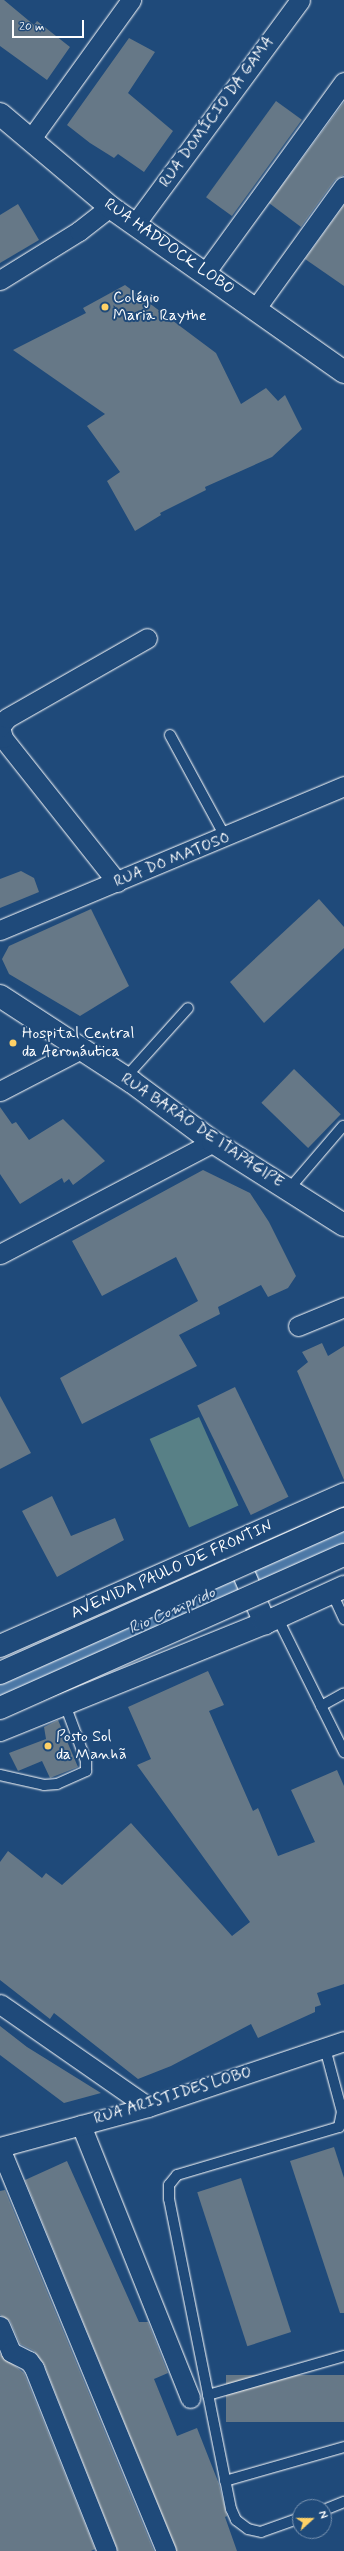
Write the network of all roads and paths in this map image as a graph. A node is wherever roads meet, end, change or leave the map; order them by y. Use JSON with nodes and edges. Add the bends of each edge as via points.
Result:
{"nodes":[{"id":1,"x":130,"y":0,"type":"edge"},
{"id":2,"x":300,"y":0,"type":"edge"},
{"id":3,"x":344,"y":82,"type":"edge"},
{"id":4,"x":0,"y":114,"type":"edge"},
{"id":5,"x":30,"y":140,"type":"junction"},
{"id":6,"x":344,"y":186,"type":"edge"},
{"id":7,"x":110,"y":207,"type":"junction"},
{"id":8,"x":135,"y":224,"type":"junction"},
{"id":9,"x":205,"y":273,"type":"junction"},
{"id":10,"x":0,"y":280,"type":"edge"},
{"id":11,"x":256,"y":308,"type":"junction"},
{"id":12,"x":344,"y":372,"type":"edge"},
{"id":13,"x":148,"y":638,"type":"dead end"},
{"id":14,"x":170,"y":735,"type":"dead end"},
{"id":15,"x":344,"y":786,"type":"edge"},
{"id":16,"x":226,"y":838,"type":"junction"},
{"id":17,"x":117,"y":882,"type":"junction"},
{"id":18,"x":0,"y":930,"type":"edge"},
{"id":19,"x":0,"y":996,"type":"edge"},
{"id":20,"x":188,"y":1008,"type":"dead end"},
{"id":21,"x":79,"y":1050,"type":"junction"},
{"id":22,"x":125,"y":1078,"type":"junction"},
{"id":23,"x":0,"y":1091,"type":"edge"},
{"id":24,"x":343,"y":1126,"type":"dead end"},
{"id":25,"x":213,"y":1142,"type":"junction"},
{"id":26,"x":289,"y":1189,"type":"junction"},
{"id":27,"x":344,"y":1225,"type":"edge"},
{"id":28,"x":0,"y":1254,"type":"edge"},
{"id":29,"x":344,"y":1306,"type":"edge"},
{"id":30,"x":298,"y":1326,"type":"dead end"},
{"id":31,"x":344,"y":1494,"type":"edge"},
{"id":32,"x":344,"y":1519,"type":"edge"},
{"id":33,"x":230,"y":1544,"type":"junction"},
{"id":34,"x":344,"y":1555,"type":"edge"},
{"id":35,"x":338,"y":1590,"type":"edge"},
{"id":36,"x":344,"y":1619,"type":"edge"},
{"id":37,"x":271,"y":1620,"type":"junction"},
{"id":38,"x":0,"y":1646,"type":"edge"},
{"id":39,"x":0,"y":1672,"type":"edge"},
{"id":40,"x":344,"y":1693,"type":"edge"},
{"id":41,"x":64,"y":1702,"type":"junction"},
{"id":42,"x":321,"y":1706,"type":"junction"},
{"id":43,"x":0,"y":1708,"type":"edge"},
{"id":44,"x":0,"y":1730,"type":"edge"},
{"id":45,"x":344,"y":1752,"type":"edge"},
{"id":46,"x":0,"y":1775,"type":"edge"},
{"id":47,"x":0,"y":2004,"type":"edge"},
{"id":48,"x":344,"y":2041,"type":"edge"},
{"id":49,"x":325,"y":2048,"type":"junction"},
{"id":50,"x":148,"y":2108,"type":"junction"},
{"id":51,"x":81,"y":2124,"type":"junction"},
{"id":52,"x":0,"y":2148,"type":"edge"},
{"id":53,"x":0,"y":2326,"type":"edge"},
{"id":54,"x":344,"y":2356,"type":"edge"},
{"id":55,"x":199,"y":2396,"type":"junction"},
{"id":56,"x":344,"y":2447,"type":"edge"},
{"id":57,"x":225,"y":2480,"type":"junction"},
{"id":58,"x":344,"y":2502,"type":"edge"},
{"id":59,"x":332,"y":2507,"type":"edge"},
{"id":60,"x":292,"y":2521,"type":"edge"},
{"id":61,"x":107,"y":2551,"type":"edge"},
{"id":62,"x":166,"y":2551,"type":"edge"}],
"edges":[{"from":1,"to":5,"type":"street"},
{"from":2,"to":8,"type":"street","name":"RUA DOMÍCIO DA GAMA"},
{"from":3,"to":9,"type":"street"},
{"from":4,"to":5,"type":"main road","name":"RUA HADDOCK LOBO"},
{"from":5,"to":7,"type":"main road","name":"RUA HADDOCK LOBO"},
{"from":6,"to":11,"type":"street"},
{"from":7,"to":8,"type":"main road","name":"RUA HADDOCK LOBO"},
{"from":7,"to":10,"type":"street","via":[[79,231]]},
{"from":8,"to":9,"type":"main road","name":"RUA HADDOCK LOBO"},
{"from":9,"to":11,"type":"main road","name":"RUA HADDOCK LOBO"},
{"from":11,"to":12,"type":"main road","name":"RUA HADDOCK LOBO"},
{"from":13,"to":17,"type":"street","via":[[7,718],[0,727],[3,738]]},
{"from":14,"to":16,"type":"lane"},
{"from":15,"to":16,"type":"street","name":"RUA DO MATOSO"},
{"from":16,"to":17,"type":"street","name":"RUA DO MATOSO"},
{"from":17,"to":18,"type":"street","name":"RUA DO MATOSO"},
{"from":19,"to":21,"type":"main road","name":"RUA BARÃO DE ITAPAGIPE"},
{"from":20,"to":22,"type":"lane"},
{"from":21,"to":22,"type":"main road","name":"RUA BARÃO DE ITAPAGIPE"},
{"from":21,"to":23,"type":"street"},
{"from":22,"to":25,"type":"main road","name":"RUA BARÃO DE ITAPAGIPE"},
{"from":24,"to":26,"type":"lane"},
{"from":25,"to":26,"type":"main road","name":"RUA BARÃO DE ITAPAGIPE"},
{"from":25,"to":28,"type":"street"},
{"from":26,"to":27,"type":"main road","name":"RUA BARÃO DE ITAPAGIPE"},
{"from":29,"to":30,"type":"street"},
{"from":31,"to":33,"type":"main road","name":"AVENIDA PAULO DE FRONTIN"},
{"from":32,"to":39,"type":"main road","bridge":true},
{"from":33,"to":37,"type":"main road","bridge":true},
{"from":33,"to":38,"type":"main road","name":"AVENIDA PAULO DE FRONTIN"},
{"from":34,"to":43,"type":"main road","bridge":true},
{"from":35,"to":36,"type":"lane"},
{"from":35,"to":37,"type":"main road"},
{"from":37,"to":41,"type":"main road"},
{"from":37,"to":42,"type":"lane"},
{"from":40,"to":42,"type":"lane"},
{"from":41,"to":44,"type":"main road"},
{"from":41,"to":46,"type":"lane","via":[[86,1761],[86,1771],[57,1784],[44,1785]]},
{"from":42,"to":45,"type":"lane"},
{"from":47,"to":50,"type":"street"},
{"from":48,"to":49,"type":"street","name":"RUA ARISTIDES LOBO"},
{"from":49,"to":50,"type":"street","name":"RUA ARISTIDES LOBO"},
{"from":49,"to":55,"type":"lane","via":[[342,2112],[339,2127],[177,2175],[170,2185],[169,2199]]},
{"from":50,"to":51,"type":"street","name":"RUA ARISTIDES LOBO"},
{"from":51,"to":52,"type":"street","name":"RUA ARISTIDES LOBO"},
{"from":51,"to":55,"type":"street"},
{"from":52,"to":62,"type":"street"},
{"from":53,"to":61,"type":"street","via":[[11,2352],[29,2361],[34,2368]]},
{"from":54,"to":55,"type":"lane"},
{"from":55,"to":57,"type":"lane"},
{"from":56,"to":57,"type":"lane"},
{"from":57,"to":60,"type":"lane","via":[[236,2520],[248,2529],[261,2532]]},
{"from":58,"to":59,"type":"lane"}]}
